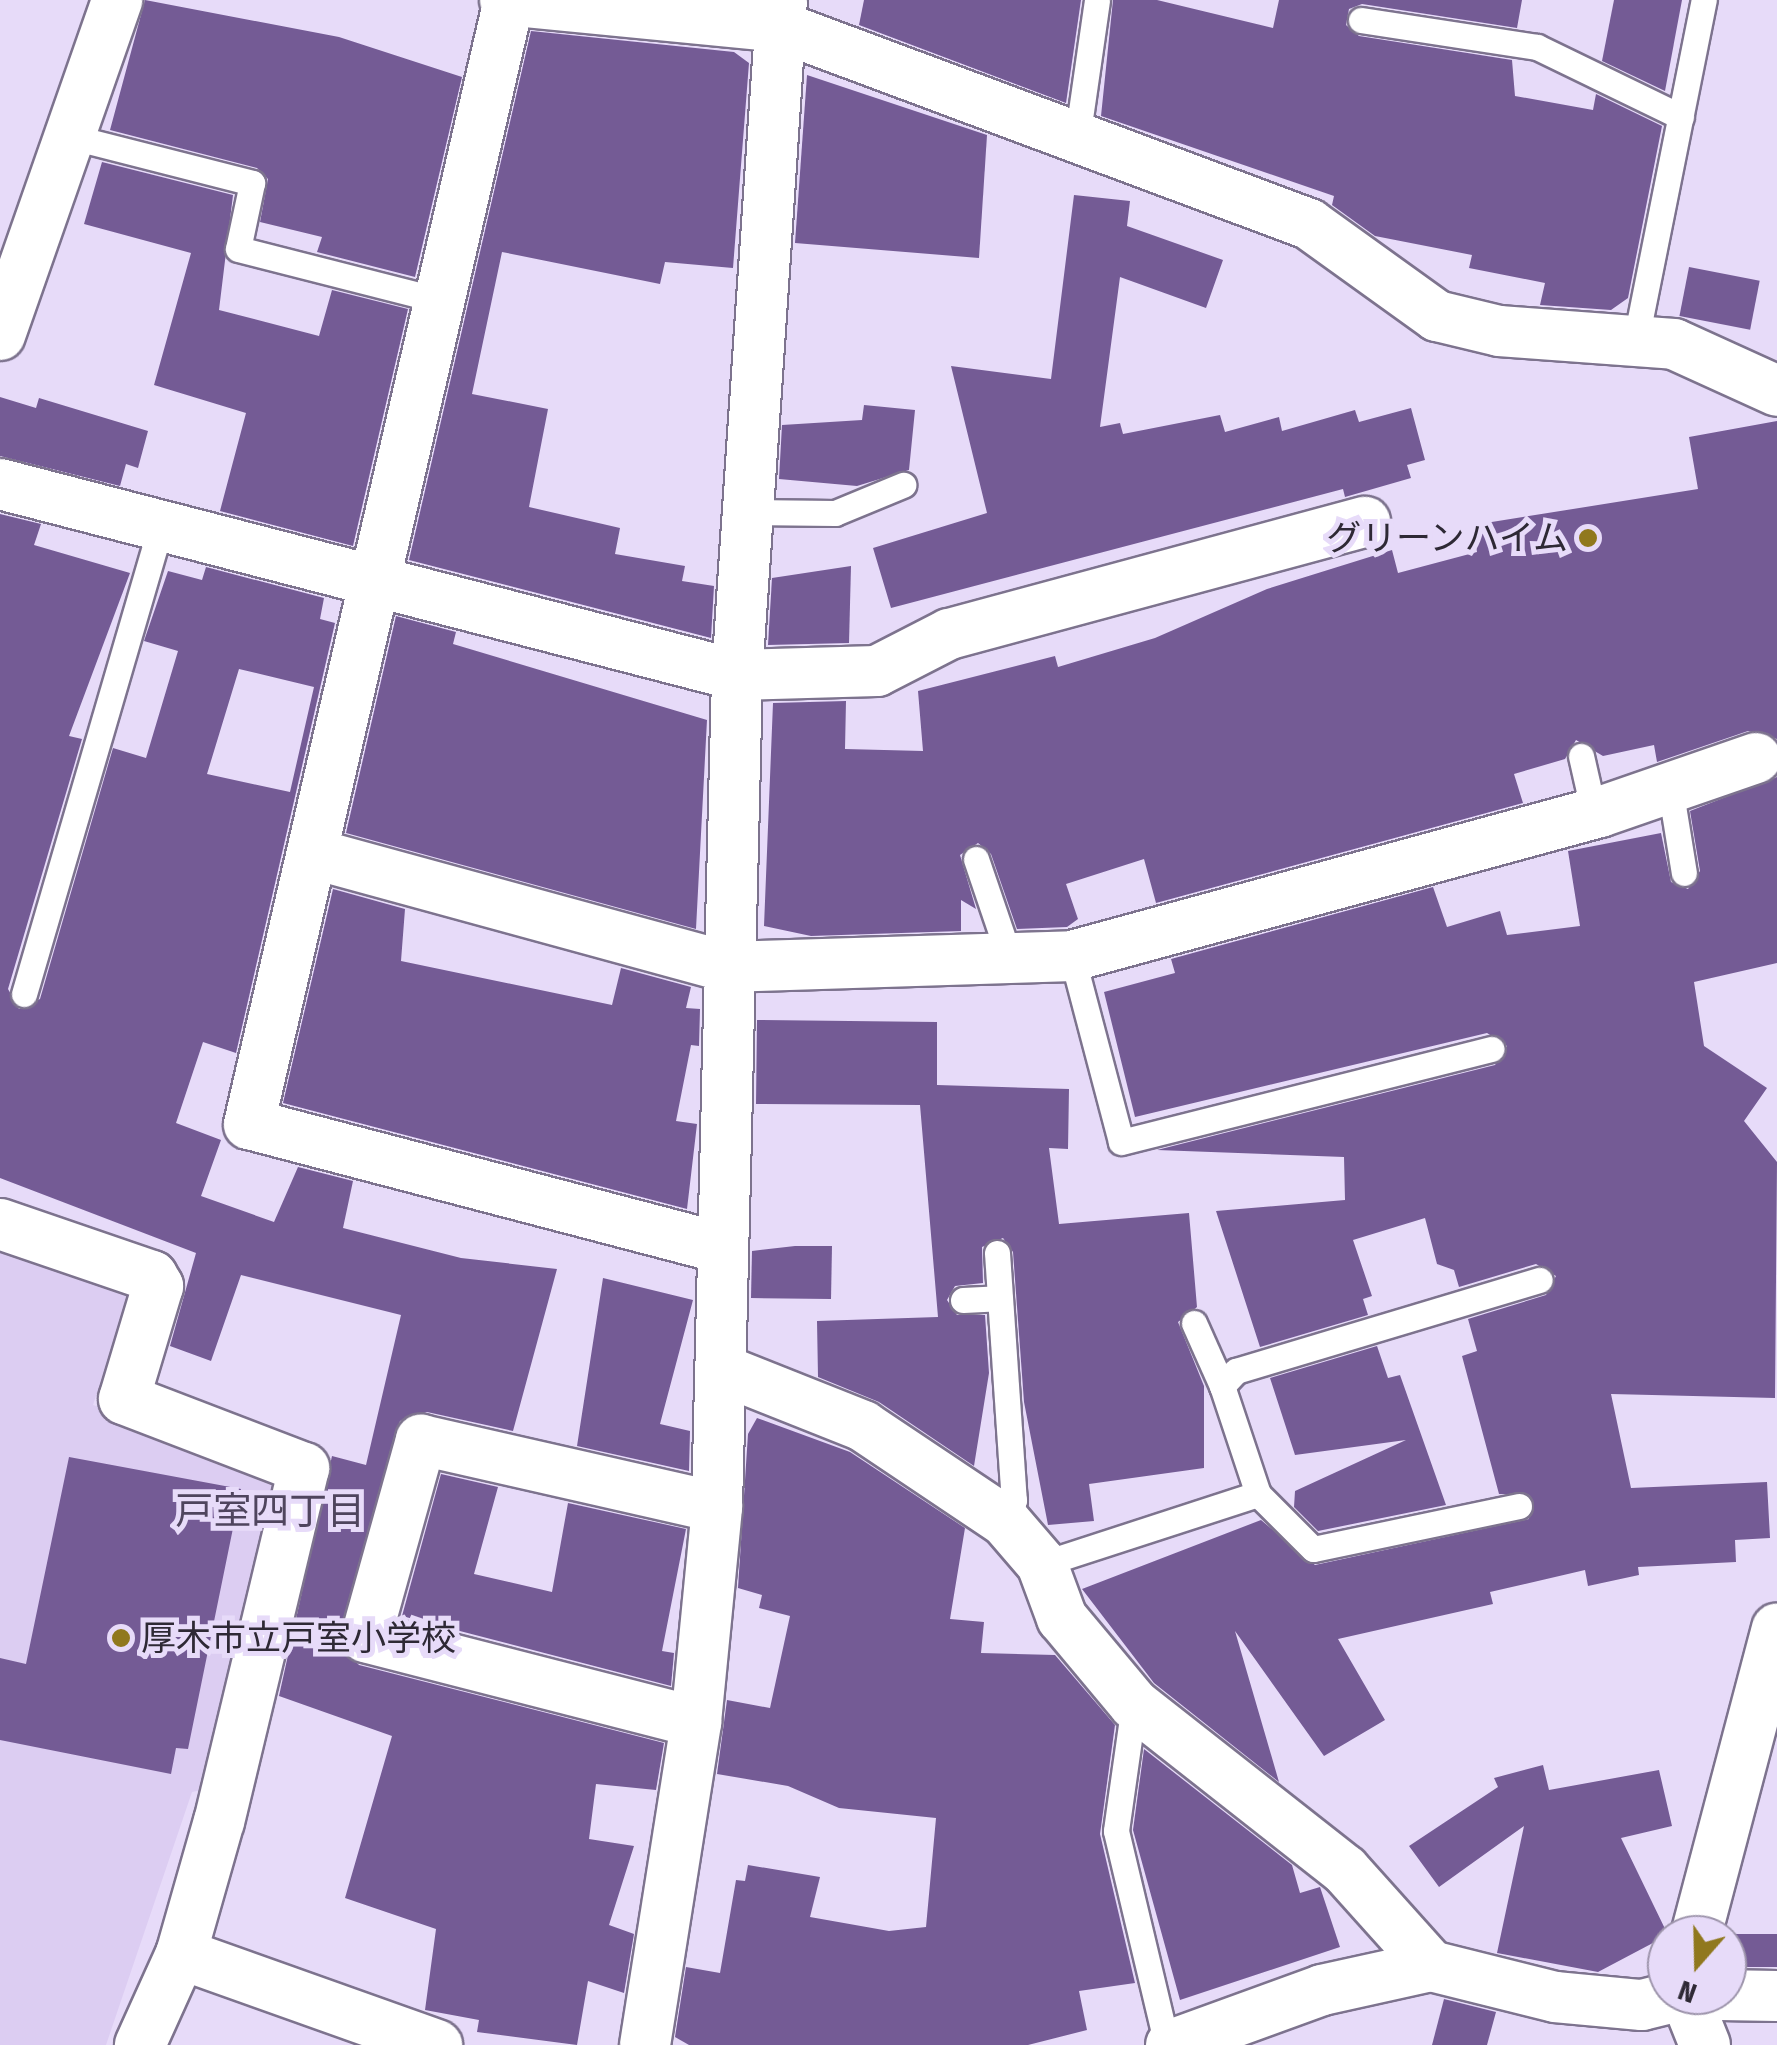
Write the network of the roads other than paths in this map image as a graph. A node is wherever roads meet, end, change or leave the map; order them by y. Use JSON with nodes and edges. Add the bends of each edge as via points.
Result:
{"nodes":[{"id":1,"x":116,"y":0,"type":"edge"},
{"id":2,"x":507,"y":0,"type":"edge"},
{"id":3,"x":1097,"y":0,"type":"edge"},
{"id":4,"x":1704,"y":0,"type":"edge"},
{"id":5,"x":782,"y":14,"type":"edge"},
{"id":6,"x":1360,"y":20,"type":"dead end"},
{"id":7,"x":1682,"y":117,"type":"junction"},
{"id":8,"x":72,"y":137,"type":"junction"},
{"id":9,"x":1077,"y":139,"type":"junction"},
{"id":10,"x":446,"y":302,"type":"junction"},
{"id":11,"x":0,"y":335,"type":"edge"},
{"id":12,"x":1636,"y":339,"type":"junction"},
{"id":13,"x":1777,"y":391,"type":"edge"},
{"id":14,"x":0,"y":484,"type":"edge"},
{"id":15,"x":903,"y":486,"type":"dead end"},
{"id":16,"x":748,"y":512,"type":"junction"},
{"id":17,"x":1334,"y":519,"type":"dead end"},
{"id":18,"x":160,"y":529,"type":"junction"},
{"id":19,"x":379,"y":585,"type":"junction"},
{"id":20,"x":737,"y":675,"type":"junction"},
{"id":21,"x":1581,"y":756,"type":"dead end"},
{"id":22,"x":1766,"y":758,"type":"edge"},
{"id":23,"x":1670,"y":786,"type":"junction"},
{"id":24,"x":1594,"y":813,"type":"junction"},
{"id":25,"x":318,"y":855,"type":"junction"},
{"id":26,"x":976,"y":860,"type":"dead end"},
{"id":27,"x":1684,"y":873,"type":"dead end"},
{"id":28,"x":1072,"y":956,"type":"junction"},
{"id":29,"x":1010,"y":959,"type":"junction"},
{"id":30,"x":728,"y":967,"type":"junction"},
{"id":31,"x":24,"y":994,"type":"dead end"},
{"id":32,"x":1491,"y":1049,"type":"dead end"},
{"id":33,"x":0,"y":1224,"type":"edge"},
{"id":34,"x":717,"y":1247,"type":"junction"},
{"id":35,"x":997,"y":1253,"type":"dead end"},
{"id":36,"x":1540,"y":1280,"type":"dead end"},
{"id":37,"x":998,"y":1298,"type":"junction"},
{"id":38,"x":963,"y":1300,"type":"dead end"},
{"id":39,"x":1194,"y":1323,"type":"dead end"},
{"id":40,"x":725,"y":1371,"type":"junction"},
{"id":41,"x":1222,"y":1386,"type":"junction"},
{"id":42,"x":1258,"y":1494,"type":"junction"},
{"id":43,"x":1519,"y":1506,"type":"dead end"},
{"id":44,"x":718,"y":1507,"type":"junction"},
{"id":45,"x":1006,"y":1521,"type":"junction"},
{"id":46,"x":1042,"y":1564,"type":"junction"},
{"id":47,"x":1777,"y":1629,"type":"edge"},
{"id":48,"x":1134,"y":1704,"type":"junction"},
{"id":49,"x":696,"y":1722,"type":"junction"},
{"id":50,"x":1701,"y":1915,"type":"edge"},
{"id":51,"x":182,"y":1954,"type":"junction"},
{"id":52,"x":1431,"y":1966,"type":"junction"},
{"id":53,"x":1747,"y":1995,"type":"edge"},
{"id":54,"x":1777,"y":1996,"type":"edge"},
{"id":55,"x":1647,"y":2004,"type":"edge"},
{"id":56,"x":1692,"y":2015,"type":"edge"},
{"id":57,"x":1224,"y":2036,"type":"edge"},
{"id":58,"x":140,"y":2045,"type":"edge"},
{"id":59,"x":437,"y":2045,"type":"edge"},
{"id":60,"x":645,"y":2045,"type":"edge"},
{"id":61,"x":1169,"y":2045,"type":"edge"},
{"id":62,"x":1705,"y":2045,"type":"edge"}],
"edges":[{"from":1,"to":8,"type":"street"},
{"from":2,"to":5,"type":"street"},
{"from":2,"to":10,"type":"street"},
{"from":3,"to":9,"type":"lane"},
{"from":4,"to":7,"type":"lane"},
{"from":5,"to":9,"type":"street"},
{"from":5,"to":16,"type":"street"},
{"from":6,"to":7,"type":"lane","via":[[1539,38]]},
{"from":7,"to":12,"type":"lane"},
{"from":8,"to":10,"type":"lane","via":[[252,183],[238,250]]},
{"from":8,"to":11,"type":"street"},
{"from":9,"to":12,"type":"street","via":[[1309,224],[1437,316],[1500,331]]},
{"from":10,"to":19,"type":"street"},
{"from":12,"to":13,"type":"street","via":[[1674,344]]},
{"from":14,"to":18,"type":"street"},
{"from":15,"to":16,"type":"lane","via":[[836,513]]},
{"from":16,"to":20,"type":"street"},
{"from":17,"to":20,"type":"street","via":[[1108,606],[949,634],[876,680]]},
{"from":18,"to":19,"type":"street"},
{"from":18,"to":31,"type":"lane"},
{"from":19,"to":20,"type":"street"},
{"from":19,"to":25,"type":"street"},
{"from":20,"to":30,"type":"street"},
{"from":21,"to":24,"type":"lane"},
{"from":22,"to":23,"type":"street"},
{"from":23,"to":24,"type":"street"},
{"from":23,"to":27,"type":"lane"},
{"from":24,"to":28,"type":"street"},
{"from":25,"to":30,"type":"street"},
{"from":25,"to":34,"type":"street","via":[[248,1124],[256,1133]]},
{"from":26,"to":29,"type":"lane"},
{"from":28,"to":29,"type":"street"},
{"from":28,"to":32,"type":"lane","via":[[1120,1142]]},
{"from":29,"to":30,"type":"street"},
{"from":30,"to":34,"type":"street"},
{"from":33,"to":51,"type":"street","via":[[152,1276],[158,1286],[119,1392],[124,1400],[304,1468]]},
{"from":34,"to":40,"type":"street"},
{"from":35,"to":37,"type":"lane"},
{"from":36,"to":41,"type":"lane","via":[[1236,1371]]},
{"from":37,"to":38,"type":"lane"},
{"from":37,"to":45,"type":"lane","via":[[1014,1500]]},
{"from":39,"to":41,"type":"lane"},
{"from":40,"to":44,"type":"street"},
{"from":40,"to":45,"type":"street","via":[[863,1426]]},
{"from":41,"to":42,"type":"lane"},
{"from":42,"to":43,"type":"lane","via":[[1314,1549]]},
{"from":42,"to":46,"type":"lane"},
{"from":44,"to":49,"type":"street"},
{"from":44,"to":49,"type":"street","via":[[421,1440],[366,1637]]},
{"from":45,"to":46,"type":"street"},
{"from":46,"to":48,"type":"street","via":[[1062,1618]]},
{"from":47,"to":50,"type":"street"},
{"from":48,"to":52,"type":"street","via":[[1345,1870]]},
{"from":48,"to":61,"type":"lane","via":[[1116,1831]]},
{"from":49,"to":60,"type":"street"},
{"from":51,"to":58,"type":"street"},
{"from":51,"to":59,"type":"street"},
{"from":52,"to":55,"type":"street","via":[[1555,1997]]},
{"from":52,"to":57,"type":"street","via":[[1322,1990]]},
{"from":53,"to":54,"type":"street"},
{"from":56,"to":62,"type":"street"},
{"from":57,"to":61,"type":"street"}]}
